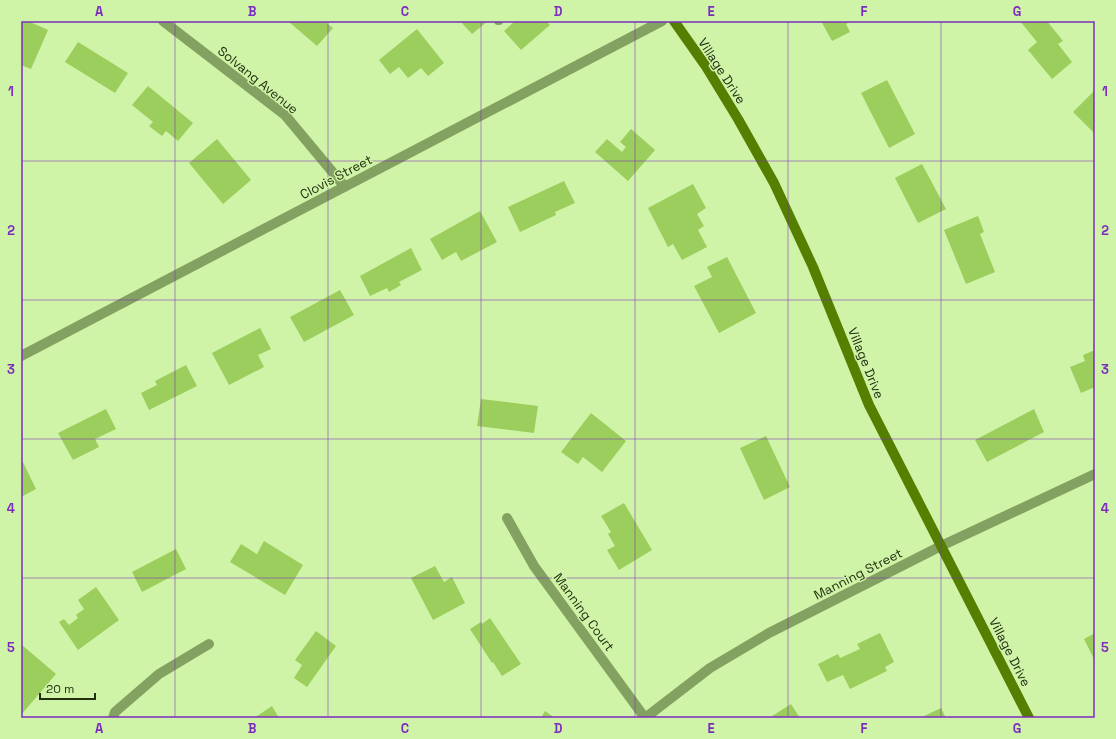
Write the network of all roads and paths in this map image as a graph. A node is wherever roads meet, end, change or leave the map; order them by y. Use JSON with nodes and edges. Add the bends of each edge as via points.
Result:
{"nodes":[{"id":1,"x":163,"y":21,"type":"edge"},
{"id":2,"x":662,"y":21,"type":"edge"},
{"id":3,"x":674,"y":21,"type":"edge"},
{"id":4,"x":345,"y":187,"type":"junction"},
{"id":5,"x":21,"y":356,"type":"edge"},
{"id":6,"x":1095,"y":474,"type":"edge"},
{"id":7,"x":507,"y":518,"type":"dead end"},
{"id":8,"x":941,"y":546,"type":"junction"},
{"id":9,"x":209,"y":644,"type":"dead end"},
{"id":10,"x":113,"y":718,"type":"edge"},
{"id":11,"x":645,"y":718,"type":"edge"},
{"id":12,"x":1029,"y":718,"type":"edge"}],
"edges":[{"from":1,"to":4,"type":"street","name":"Solvang Avenue","via":[[285,115]]},
{"from":2,"to":4,"type":"street","name":"Clovis Street"},
{"from":3,"to":8,"type":"main road","name":"Village Drive","via":[[705,65],[774,184],[813,267],[869,405]]},
{"from":4,"to":5,"type":"street","name":"Clovis Street"},
{"from":6,"to":8,"type":"street","name":"Manning Street"},
{"from":7,"to":11,"type":"street","name":"Manning Court","via":[[534,566]]},
{"from":8,"to":11,"type":"street","name":"Manning Street","via":[[769,633],[710,668]]},
{"from":8,"to":12,"type":"main road","name":"Village Drive"},
{"from":9,"to":10,"type":"street","via":[[159,674],[115,712]]}]}
